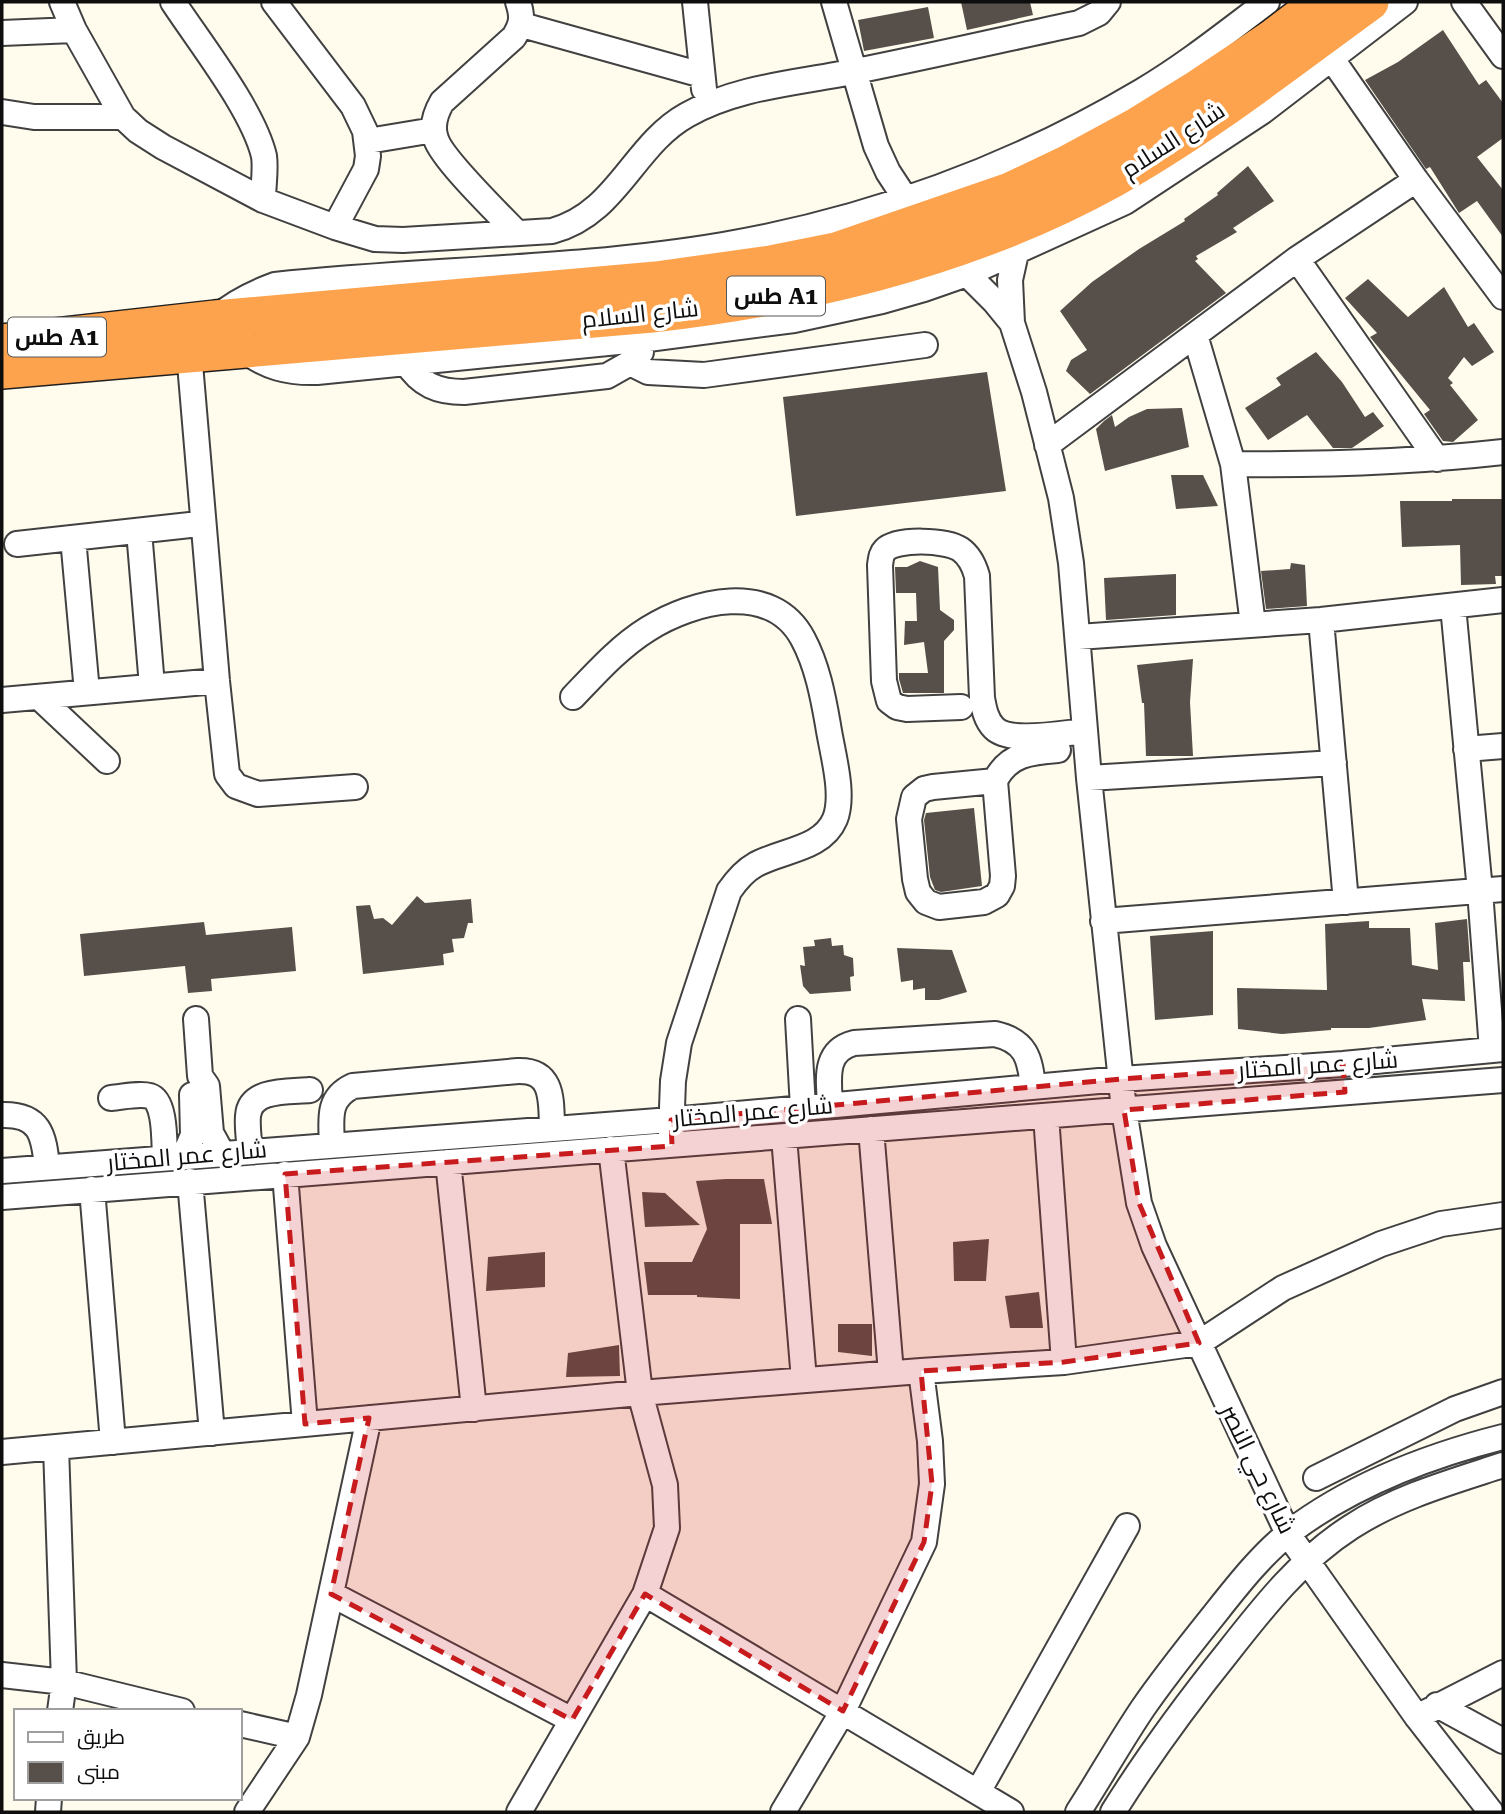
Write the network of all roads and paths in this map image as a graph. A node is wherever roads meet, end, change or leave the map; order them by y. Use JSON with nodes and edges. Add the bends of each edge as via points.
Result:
{"nodes":[{"id":1,"x":62,"y":2,"type":"edge"},
{"id":2,"x":173,"y":2,"type":"edge"},
{"id":3,"x":274,"y":2,"type":"edge"},
{"id":4,"x":695,"y":2,"type":"edge"},
{"id":5,"x":834,"y":2,"type":"edge"},
{"id":6,"x":1108,"y":2,"type":"edge"},
{"id":7,"x":1267,"y":2,"type":"edge"},
{"id":8,"x":1320,"y":2,"type":"edge"},
{"id":9,"x":1370,"y":2,"type":"edge"},
{"id":10,"x":1405,"y":2,"type":"edge"},
{"id":11,"x":1464,"y":2,"type":"edge"},
{"id":12,"x":520,"y":13,"type":"edge"},
{"id":13,"x":74,"y":30,"type":"junction"},
{"id":14,"x":2,"y":33,"type":"edge"},
{"id":15,"x":1503,"y":56,"type":"edge"},
{"id":16,"x":1332,"y":59,"type":"junction"},
{"id":17,"x":853,"y":72,"type":"junction"},
{"id":18,"x":702,"y":75,"type":"junction"},
{"id":19,"x":706,"y":107,"type":"junction"},
{"id":20,"x":2,"y":112,"type":"edge"},
{"id":21,"x":123,"y":117,"type":"junction"},
{"id":22,"x":434,"y":130,"type":"junction"},
{"id":23,"x":368,"y":141,"type":"junction"},
{"id":24,"x":1416,"y":180,"type":"junction"},
{"id":25,"x":905,"y":198,"type":"junction"},
{"id":26,"x":263,"y":200,"type":"junction"},
{"id":27,"x":335,"y":228,"type":"junction"},
{"id":28,"x":516,"y":232,"type":"junction"},
{"id":29,"x":1016,"y":253,"type":"junction"},
{"id":30,"x":1297,"y":259,"type":"junction"},
{"id":31,"x":967,"y":274,"type":"junction"},
{"id":32,"x":1503,"y":297,"type":"edge"},
{"id":33,"x":215,"y":318,"type":"junction"},
{"id":34,"x":1012,"y":323,"type":"junction"},
{"id":35,"x":1195,"y":335,"type":"junction"},
{"id":36,"x":648,"y":339,"type":"junction"},
{"id":37,"x":2,"y":343,"type":"edge"},
{"id":38,"x":110,"y":345,"type":"junction"},
{"id":39,"x":925,"y":345,"type":"dead end"},
{"id":40,"x":241,"y":348,"type":"junction"},
{"id":41,"x":189,"y":352,"type":"junction"},
{"id":42,"x":406,"y":362,"type":"junction"},
{"id":43,"x":630,"y":363,"type":"junction"},
{"id":44,"x":2,"y":370,"type":"edge"},
{"id":45,"x":1048,"y":445,"type":"junction"},
{"id":46,"x":1503,"y":452,"type":"edge"},
{"id":47,"x":1437,"y":459,"type":"junction"},
{"id":48,"x":1233,"y":464,"type":"junction"},
{"id":49,"x":190,"y":525,"type":"dead end"},
{"id":50,"x":139,"y":531,"type":"junction"},
{"id":51,"x":73,"y":538,"type":"junction"},
{"id":52,"x":17,"y":544,"type":"dead end"},
{"id":53,"x":1503,"y":600,"type":"edge"},
{"id":54,"x":1453,"y":606,"type":"junction"},
{"id":55,"x":1321,"y":620,"type":"junction"},
{"id":56,"x":1253,"y":625,"type":"junction"},
{"id":57,"x":1079,"y":637,"type":"junction"},
{"id":58,"x":217,"y":681,"type":"junction"},
{"id":59,"x":152,"y":686,"type":"junction"},
{"id":60,"x":87,"y":692,"type":"junction"},
{"id":61,"x":39,"y":697,"type":"junction"},
{"id":62,"x":573,"y":697,"type":"dead end"},
{"id":63,"x":2,"y":700,"type":"edge"},
{"id":64,"x":961,"y":707,"type":"dead end"},
{"id":65,"x":1086,"y":740,"type":"junction"},
{"id":66,"x":1503,"y":746,"type":"edge"},
{"id":67,"x":1466,"y":749,"type":"junction"},
{"id":68,"x":107,"y":761,"type":"dead end"},
{"id":69,"x":1334,"y":763,"type":"junction"},
{"id":70,"x":1089,"y":778,"type":"junction"},
{"id":71,"x":995,"y":781,"type":"junction"},
{"id":72,"x":355,"y":787,"type":"dead end"},
{"id":73,"x":1492,"y":890,"type":"edge"},
{"id":74,"x":1346,"y":901,"type":"junction"},
{"id":75,"x":1103,"y":921,"type":"junction"},
{"id":76,"x":195,"y":1019,"type":"dead end"},
{"id":77,"x":798,"y":1019,"type":"dead end"},
{"id":78,"x":1498,"y":1049,"type":"edge"},
{"id":79,"x":1343,"y":1064,"type":"junction"},
{"id":80,"x":200,"y":1076,"type":"junction"},
{"id":81,"x":1121,"y":1079,"type":"junction"},
{"id":82,"x":1503,"y":1080,"type":"edge"},
{"id":83,"x":1033,"y":1087,"type":"junction"},
{"id":84,"x":310,"y":1090,"type":"dead end"},
{"id":85,"x":1345,"y":1092,"type":"junction"},
{"id":86,"x":111,"y":1097,"type":"dead end"},
{"id":87,"x":831,"y":1105,"type":"junction"},
{"id":88,"x":803,"y":1108,"type":"junction"},
{"id":89,"x":1124,"y":1110,"type":"junction"},
{"id":90,"x":2,"y":1115,"type":"edge"},
{"id":91,"x":1046,"y":1116,"type":"junction"},
{"id":92,"x":671,"y":1120,"type":"junction"},
{"id":93,"x":552,"y":1127,"type":"junction"},
{"id":94,"x":871,"y":1129,"type":"junction"},
{"id":95,"x":784,"y":1138,"type":"junction"},
{"id":96,"x":332,"y":1144,"type":"junction"},
{"id":97,"x":672,"y":1146,"type":"junction"},
{"id":98,"x":611,"y":1149,"type":"junction"},
{"id":99,"x":250,"y":1151,"type":"junction"},
{"id":100,"x":222,"y":1153,"type":"junction"},
{"id":101,"x":174,"y":1157,"type":"junction"},
{"id":102,"x":449,"y":1162,"type":"junction"},
{"id":103,"x":47,"y":1167,"type":"junction"},
{"id":104,"x":2,"y":1171,"type":"edge"},
{"id":105,"x":285,"y":1174,"type":"junction"},
{"id":106,"x":190,"y":1181,"type":"junction"},
{"id":107,"x":93,"y":1189,"type":"junction"},
{"id":108,"x":2,"y":1198,"type":"edge"},
{"id":109,"x":1503,"y":1215,"type":"edge"},
{"id":110,"x":1199,"y":1343,"type":"junction"},
{"id":111,"x":1064,"y":1362,"type":"junction"},
{"id":112,"x":921,"y":1371,"type":"junction"},
{"id":113,"x":891,"y":1373,"type":"junction"},
{"id":114,"x":804,"y":1380,"type":"junction"},
{"id":115,"x":1503,"y":1392,"type":"edge"},
{"id":116,"x":640,"y":1394,"type":"junction"},
{"id":117,"x":474,"y":1409,"type":"junction"},
{"id":118,"x":369,"y":1418,"type":"junction"},
{"id":119,"x":306,"y":1424,"type":"junction"},
{"id":120,"x":212,"y":1433,"type":"junction"},
{"id":121,"x":1502,"y":1441,"type":"edge"},
{"id":122,"x":113,"y":1442,"type":"junction"},
{"id":123,"x":56,"y":1447,"type":"junction"},
{"id":124,"x":2,"y":1452,"type":"edge"},
{"id":125,"x":1503,"y":1465,"type":"edge"},
{"id":126,"x":1315,"y":1478,"type":"dead end"},
{"id":127,"x":1127,"y":1526,"type":"dead end"},
{"id":128,"x":1288,"y":1534,"type":"junction"},
{"id":129,"x":1306,"y":1561,"type":"junction"},
{"id":130,"x":331,"y":1594,"type":"junction"},
{"id":131,"x":645,"y":1594,"type":"junction"},
{"id":132,"x":1503,"y":1673,"type":"edge"},
{"id":133,"x":2,"y":1675,"type":"edge"},
{"id":134,"x":64,"y":1682,"type":"junction"},
{"id":135,"x":60,"y":1709,"type":"edge"},
{"id":136,"x":174,"y":1709,"type":"edge"},
{"id":137,"x":843,"y":1711,"type":"junction"},
{"id":138,"x":1427,"y":1711,"type":"junction"},
{"id":139,"x":572,"y":1720,"type":"junction"},
{"id":140,"x":242,"y":1724,"type":"edge"},
{"id":141,"x":297,"y":1737,"type":"junction"},
{"id":142,"x":1503,"y":1741,"type":"edge"},
{"id":143,"x":978,"y":1792,"type":"junction"},
{"id":144,"x":1483,"y":1809,"type":"edge"},
{"id":145,"x":247,"y":1812,"type":"edge"},
{"id":146,"x":519,"y":1812,"type":"edge"},
{"id":147,"x":783,"y":1812,"type":"edge"},
{"id":148,"x":1011,"y":1812,"type":"edge"},
{"id":149,"x":1078,"y":1812,"type":"edge"},
{"id":150,"x":1114,"y":1812,"type":"edge"}],
"edges":[{"from":1,"to":13,"type":"street"},
{"from":2,"to":26,"type":"street","via":[[243,108],[260,144]]},
{"from":3,"to":23,"type":"street","via":[[353,106]]},
{"from":4,"to":18,"type":"street"},
{"from":5,"to":17,"type":"street"},
{"from":6,"to":17,"type":"street","via":[[1100,13],[1079,23]]},
{"from":7,"to":25,"type":"street","via":[[1144,90],[1068,133],[996,166]]},
{"from":8,"to":33,"type":"highway","name":"شارع السلام","via":[[1195,90],[1067,164],[1010,191],[836,251],[656,280]]},
{"from":9,"to":40,"type":"highway","name":"شارع السلام","number":"طس A1","via":[[1186,135],[1110,180],[1024,221],[912,262],[818,287],[704,308]]},
{"from":10,"to":16,"type":"street"},
{"from":11,"to":15,"type":"street"},
{"from":12,"to":18,"type":"street"},
{"from":12,"to":22,"type":"street","via":[[504,48],[442,102]]},
{"from":13,"to":14,"type":"street"},
{"from":13,"to":21,"type":"street"},
{"from":16,"to":24,"type":"street"},
{"from":16,"to":29,"type":"street","via":[[1226,137],[1125,202]]},
{"from":17,"to":19,"type":"street","via":[[766,87]]},
{"from":17,"to":25,"type":"street","via":[[882,160]]},
{"from":18,"to":19,"type":"street"},
{"from":19,"to":28,"type":"street","via":[[665,131],[578,223],[552,231]]},
{"from":20,"to":21,"type":"street","via":[[34,117]]},
{"from":21,"to":26,"type":"street","via":[[163,147]]},
{"from":22,"to":23,"type":"street"},
{"from":22,"to":28,"type":"street","via":[[440,149]]},
{"from":23,"to":27,"type":"street","via":[[361,180]]},
{"from":24,"to":30,"type":"street"},
{"from":24,"to":32,"type":"street"},
{"from":25,"to":33,"type":"street","via":[[835,221],[695,249],[275,285],[253,293]]},
{"from":26,"to":27,"type":"street"},
{"from":27,"to":28,"type":"street","via":[[389,240]]},
{"from":29,"to":31,"type":"street"},
{"from":29,"to":34,"type":"street","via":[[1010,288]]},
{"from":30,"to":35,"type":"street"},
{"from":30,"to":47,"type":"street"},
{"from":31,"to":34,"type":"street"},
{"from":31,"to":36,"type":"street","via":[[838,312]]},
{"from":33,"to":38,"type":"highway","name":"شارع السلام"},
{"from":34,"to":45,"type":"street","name":"شارع حي النصر"},
{"from":35,"to":45,"type":"street"},
{"from":35,"to":48,"type":"street"},
{"from":36,"to":42,"type":"street"},
{"from":36,"to":43,"type":"street"},
{"from":37,"to":38,"type":"highway","name":"شارع السلام","number":"طس A1"},
{"from":38,"to":41,"type":"highway","name":"شارع السلام","number":"طس A1"},
{"from":38,"to":44,"type":"highway","name":"شارع السلام","number":"طس A1"},
{"from":39,"to":43,"type":"street","via":[[704,374],[648,372]]},
{"from":40,"to":41,"type":"highway","name":"شارع السلام","number":"طس A1"},
{"from":40,"to":42,"type":"street","via":[[290,372]]},
{"from":41,"to":58,"type":"street"},
{"from":42,"to":43,"type":"street","via":[[426,384],[454,391],[594,379]]},
{"from":45,"to":57,"type":"street","name":"شارع حي النصر","via":[[1061,498]]},
{"from":46,"to":47,"type":"street"},
{"from":47,"to":48,"type":"street"},
{"from":48,"to":56,"type":"street"},
{"from":49,"to":50,"type":"street"},
{"from":50,"to":51,"type":"street"},
{"from":50,"to":59,"type":"street"},
{"from":51,"to":52,"type":"street"},
{"from":51,"to":60,"type":"street"},
{"from":53,"to":54,"type":"street"},
{"from":54,"to":55,"type":"street"},
{"from":54,"to":67,"type":"street"},
{"from":55,"to":56,"type":"street"},
{"from":55,"to":69,"type":"street"},
{"from":56,"to":57,"type":"street"},
{"from":57,"to":65,"type":"street","name":"شارع حي النصر"},
{"from":58,"to":59,"type":"street"},
{"from":58,"to":72,"type":"street","via":[[225,767],[236,786],[250,793]]},
{"from":59,"to":60,"type":"street"},
{"from":60,"to":61,"type":"street"},
{"from":61,"to":63,"type":"street"},
{"from":61,"to":68,"type":"street"},
{"from":62,"to":92,"type":"street","via":[[645,630],[687,609],[726,601],[768,607],[786,618],[802,636],[823,700],[839,799],[834,822],[819,840],[744,872],[729,891],[679,1043]]},
{"from":64,"to":65,"type":"street","via":[[907,709],[889,701],[884,681],[880,565],[882,554],[893,545],[943,543],[962,551],[974,567],[982,698],[995,729],[1017,736]]},
{"from":65,"to":70,"type":"street","name":"شارع حي النصر"},
{"from":65,"to":71,"type":"street","via":[[1022,754],[1003,768]]},
{"from":66,"to":67,"type":"street"},
{"from":67,"to":73,"type":"street"},
{"from":69,"to":70,"type":"street"},
{"from":69,"to":74,"type":"street"},
{"from":70,"to":75,"type":"street","name":"شارع حي النصر"},
{"from":71,"to":71,"type":"street","via":[[933,787],[914,797],[909,818],[915,879],[926,902],[939,906],[984,902],[1000,890],[1003,876]]},
{"from":73,"to":74,"type":"street"},
{"from":73,"to":78,"type":"street"},
{"from":74,"to":75,"type":"street"},
{"from":75,"to":81,"type":"street","name":"شارع حي النصر"},
{"from":76,"to":80,"type":"street"},
{"from":77,"to":88,"type":"street"},
{"from":78,"to":79,"type":"street","name":"شارع عمر المختار"},
{"from":79,"to":81,"type":"street","name":"شارع عمر المختار"},
{"from":79,"to":85,"type":"street"},
{"from":80,"to":100,"type":"street","via":[[207,1086],[211,1133]]},
{"from":80,"to":101,"type":"street","via":[[192,1087],[193,1135]]},
{"from":81,"to":83,"type":"street","name":"شارع عمر المختار"},
{"from":81,"to":89,"type":"street","name":"شارع حي النصر"},
{"from":82,"to":85,"type":"street","name":"شارع عمر المختار"},
{"from":83,"to":87,"type":"street","name":"شارع عمر المختار"},
{"from":83,"to":87,"type":"street","via":[[1025,1051],[1007,1036],[861,1042],[848,1045],[832,1058],[828,1071]]},
{"from":84,"to":99,"type":"street","via":[[267,1094],[256,1100],[247,1118]]},
{"from":85,"to":89,"type":"street","name":"شارع عمر المختار"},
{"from":86,"to":101,"type":"street","via":[[156,1100]]},
{"from":87,"to":88,"type":"street","name":"شارع عمر المختار"},
{"from":88,"to":92,"type":"street","name":"شارع عمر المختار"},
{"from":89,"to":91,"type":"street","name":"شارع عمر المختار"},
{"from":89,"to":110,"type":"street","name":"شارع حي النصر","via":[[1139,1203]]},
{"from":90,"to":103,"type":"street","via":[[24,1117],[39,1129]]},
{"from":91,"to":94,"type":"street","name":"شارع عمر المختار"},
{"from":91,"to":111,"type":"street"},
{"from":92,"to":93,"type":"street","name":"شارع عمر المختار"},
{"from":92,"to":97,"type":"street"},
{"from":93,"to":96,"type":"street","name":"شارع عمر المختار"},
{"from":93,"to":96,"type":"street","via":[[546,1084],[534,1073],[519,1071],[345,1089],[333,1103]]},
{"from":94,"to":95,"type":"street","name":"شارع عمر المختار"},
{"from":94,"to":113,"type":"street"},
{"from":95,"to":97,"type":"street","name":"شارع عمر المختار"},
{"from":95,"to":114,"type":"street"},
{"from":96,"to":99,"type":"street","name":"شارع عمر المختار"},
{"from":97,"to":98,"type":"street","name":"شارع عمر المختار"},
{"from":98,"to":102,"type":"street","name":"شارع عمر المختار"},
{"from":98,"to":116,"type":"street"},
{"from":99,"to":100,"type":"street","name":"شارع عمر المختار"},
{"from":100,"to":101,"type":"street","name":"شارع عمر المختار"},
{"from":101,"to":103,"type":"street","name":"شارع عمر المختار"},
{"from":102,"to":105,"type":"street","name":"شارع عمر المختار"},
{"from":102,"to":117,"type":"street"},
{"from":103,"to":104,"type":"street","name":"شارع عمر المختار"},
{"from":105,"to":106,"type":"street","name":"شارع عمر المختار"},
{"from":105,"to":119,"type":"street"},
{"from":106,"to":107,"type":"street","name":"شارع عمر المختار"},
{"from":106,"to":120,"type":"street"},
{"from":107,"to":108,"type":"street","name":"شارع عمر المختار"},
{"from":107,"to":122,"type":"street"},
{"from":109,"to":110,"type":"street","via":[[1441,1224],[1381,1244],[1283,1288]]},
{"from":110,"to":111,"type":"street"},
{"from":110,"to":128,"type":"street","name":"شارع حي النصر"},
{"from":111,"to":112,"type":"street"},
{"from":112,"to":113,"type":"street"},
{"from":112,"to":137,"type":"street","via":[[932,1484],[924,1542]]},
{"from":113,"to":114,"type":"street"},
{"from":114,"to":116,"type":"street"},
{"from":115,"to":126,"type":"street","via":[[1455,1409]]},
{"from":116,"to":117,"type":"street"},
{"from":116,"to":131,"type":"street","via":[[664,1485],[667,1528]]},
{"from":117,"to":118,"type":"street"},
{"from":118,"to":119,"type":"street"},
{"from":118,"to":130,"type":"street"},
{"from":119,"to":120,"type":"street"},
{"from":120,"to":122,"type":"street"},
{"from":121,"to":128,"type":"street","via":[[1404,1469],[1342,1498]]},
{"from":122,"to":123,"type":"street"},
{"from":123,"to":124,"type":"street"},
{"from":123,"to":134,"type":"street"},
{"from":125,"to":129,"type":"street","via":[[1393,1504],[1352,1526]]},
{"from":127,"to":143,"type":"street"},
{"from":128,"to":129,"type":"street","name":"شارع حي النصر"},
{"from":128,"to":149,"type":"street","via":[[1229,1596],[1164,1680]]},
{"from":129,"to":138,"type":"street","name":"شارع حي النصر"},
{"from":129,"to":150,"type":"street","via":[[1202,1685]]},
{"from":130,"to":139,"type":"street"},
{"from":130,"to":141,"type":"street"},
{"from":131,"to":137,"type":"street"},
{"from":131,"to":139,"type":"street"},
{"from":132,"to":138,"type":"street"},
{"from":133,"to":134,"type":"street"},
{"from":134,"to":135,"type":"street"},
{"from":134,"to":136,"type":"street"},
{"from":137,"to":143,"type":"street"},
{"from":137,"to":147,"type":"street"},
{"from":138,"to":142,"type":"street"},
{"from":138,"to":144,"type":"street","name":"شارع حي النصر"},
{"from":139,"to":146,"type":"street"},
{"from":140,"to":141,"type":"street"},
{"from":141,"to":145,"type":"street"},
{"from":143,"to":148,"type":"street"}]}
